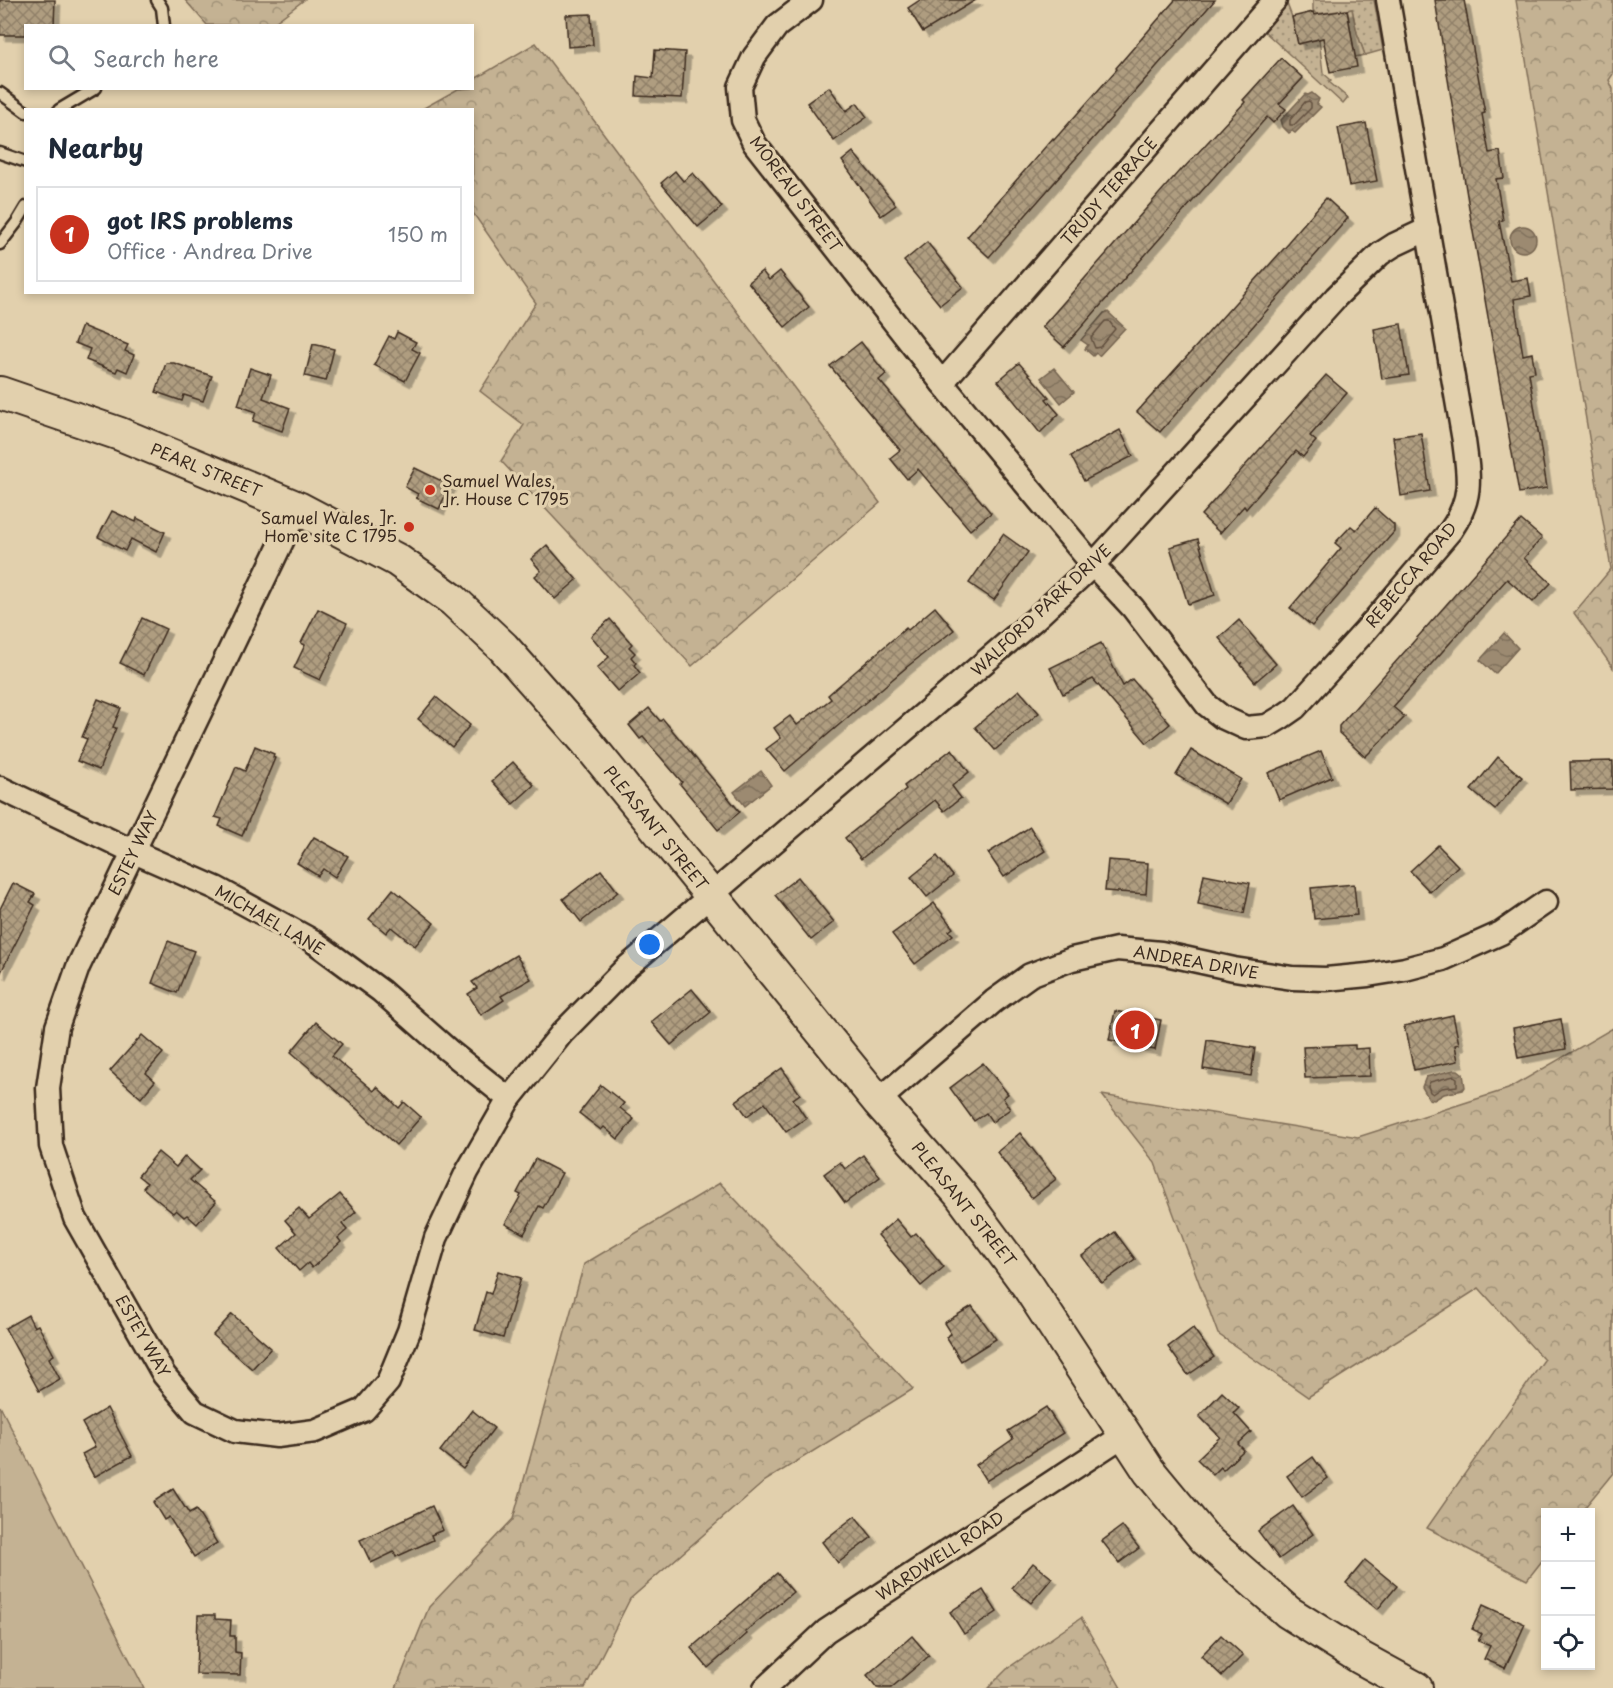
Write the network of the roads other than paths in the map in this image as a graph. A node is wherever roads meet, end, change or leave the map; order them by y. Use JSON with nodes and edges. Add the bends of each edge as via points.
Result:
{"nodes":[{"id":1,"x":157,"y":0,"type":"edge"},
{"id":2,"x":811,"y":0,"type":"edge"},
{"id":3,"x":1275,"y":0,"type":"edge"},
{"id":4,"x":1388,"y":0,"type":"edge"},
{"id":5,"x":164,"y":24,"type":"edge"},
{"id":6,"x":93,"y":90,"type":"edge"},
{"id":7,"x":0,"y":93,"type":"edge"},
{"id":8,"x":62,"y":108,"type":"edge"},
{"id":9,"x":24,"y":111,"type":"edge"},
{"id":10,"x":0,"y":153,"type":"edge"},
{"id":11,"x":24,"y":161,"type":"edge"},
{"id":12,"x":24,"y":210,"type":"edge"},
{"id":13,"x":1428,"y":229,"type":"junction"},
{"id":14,"x":0,"y":244,"type":"edge"},
{"id":15,"x":942,"y":382,"type":"junction"},
{"id":16,"x":0,"y":393,"type":"edge"},
{"id":17,"x":298,"y":508,"type":"junction"},
{"id":18,"x":1093,"y":565,"type":"junction"},
{"id":19,"x":537,"y":685,"type":"joint"},
{"id":20,"x":0,"y":788,"type":"edge"},
{"id":21,"x":134,"y":852,"type":"junction"},
{"id":22,"x":711,"y":896,"type":"junction"},
{"id":23,"x":1546,"y":902,"type":"dead end"},
{"id":24,"x":509,"y":1099,"type":"junction"},
{"id":25,"x":878,"y":1101,"type":"junction"},
{"id":26,"x":1124,"y":1435,"type":"junction"},
{"id":27,"x":765,"y":1688,"type":"edge"},
{"id":28,"x":1416,"y":1688,"type":"edge"}],
"edges":[{"from":1,"to":5,"type":"lane"},
{"from":2,"to":15,"type":"street","name":"MOREAU STREET","via":[[777,26],[754,57],[740,87],[743,120],[754,143]]},
{"from":3,"to":15,"type":"street","name":"TRUDY TERRACE"},
{"from":4,"to":13,"type":"street","name":"REBECCA ROAD"},
{"from":6,"to":8,"type":"lane"},
{"from":7,"to":9,"type":"lane"},
{"from":10,"to":11,"type":"lane"},
{"from":12,"to":14,"type":"lane"},
{"from":13,"to":18,"type":"street","name":"WALFORD PARK DRIVE","via":[[1380,254],[1336,297]]},
{"from":13,"to":18,"type":"street","name":"REBECCA ROAD","via":[[1469,475],[1466,502],[1451,530],[1295,708],[1267,726],[1246,728],[1222,717],[1207,705],[1133,608]]},
{"from":15,"to":18,"type":"street"},
{"from":16,"to":17,"type":"main road","name":"PEARL STREET","via":[[120,434]]},
{"from":17,"to":19,"type":"main road","name":"PEARL STREET","via":[[397,560],[453,600]]},
{"from":17,"to":21,"type":"street","name":"ESTEY WAY"},
{"from":18,"to":22,"type":"street","name":"WALFORD PARK DRIVE","via":[[956,688]]},
{"from":19,"to":22,"type":"main road","name":"PLEASANT STREET"},
{"from":20,"to":21,"type":"street","name":"MICHAEL LANE"},
{"from":21,"to":24,"type":"street","name":"MICHAEL LANE","via":[[216,888],[313,941],[381,991]]},
{"from":21,"to":24,"type":"street","name":"ESTEY WAY","via":[[78,967],[57,1027],[48,1088],[51,1146],[75,1218],[164,1376],[195,1412],[235,1431],[277,1436],[315,1431],[364,1410],[388,1382],[409,1331],[436,1238],[467,1172]]},
{"from":22,"to":24,"type":"street","name":"ESTEY WAY","via":[[626,969],[562,1033]]},
{"from":22,"to":25,"type":"main road","name":"PLEASANT STREET"},
{"from":23,"to":25,"type":"street","name":"ANDREA DRIVE","via":[[1501,933],[1443,959],[1368,975],[1292,978],[1161,953],[1117,949],[1072,959],[1030,975],[994,1001]]},
{"from":25,"to":26,"type":"main road","name":"PLEASANT STREET","via":[[960,1194],[1028,1286]]},
{"from":26,"to":27,"type":"street","name":"WARDWELL ROAD","via":[[826,1631]]},
{"from":26,"to":28,"type":"main road","name":"PLEASANT STREET","via":[[1206,1540],[1288,1612]]}]}
